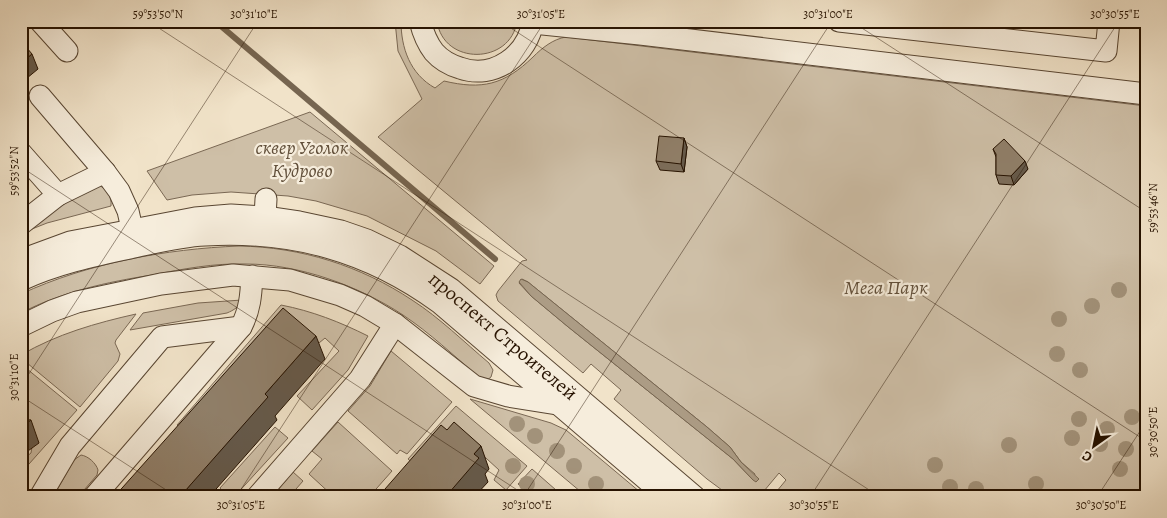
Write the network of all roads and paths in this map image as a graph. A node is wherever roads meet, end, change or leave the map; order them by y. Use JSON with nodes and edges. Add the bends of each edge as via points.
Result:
{"nodes":[{"id":1,"x":40,"y":21,"type":"edge"},
{"id":2,"x":420,"y":21,"type":"edge"},
{"id":3,"x":839,"y":21,"type":"edge"},
{"id":4,"x":1109,"y":21,"type":"edge"},
{"id":5,"x":533,"y":22,"type":"edge"},
{"id":6,"x":656,"y":28,"type":"edge"},
{"id":7,"x":67,"y":52,"type":"dead end"},
{"id":8,"x":1146,"y":94,"type":"edge"},
{"id":9,"x":40,"y":96,"type":"dead end"},
{"id":10,"x":21,"y":153,"type":"edge"},
{"id":11,"x":105,"y":172,"type":"junction"},
{"id":12,"x":58,"y":195,"type":"junction"},
{"id":13,"x":21,"y":224,"type":"edge"},
{"id":14,"x":134,"y":238,"type":"junction"},
{"id":15,"x":21,"y":260,"type":"edge"},
{"id":16,"x":252,"y":276,"type":"junction"},
{"id":17,"x":21,"y":280,"type":"edge"},
{"id":18,"x":395,"y":324,"type":"junction"},
{"id":19,"x":21,"y":326,"type":"edge"},
{"id":20,"x":241,"y":327,"type":"junction"},
{"id":21,"x":558,"y":404,"type":"junction"},
{"id":22,"x":40,"y":497,"type":"edge"},
{"id":23,"x":94,"y":497,"type":"edge"},
{"id":24,"x":257,"y":497,"type":"edge"},
{"id":25,"x":667,"y":497,"type":"edge"},
{"id":26,"x":696,"y":497,"type":"edge"}],
"edges":[{"from":1,"to":7,"type":"street"},
{"from":2,"to":5,"type":"street","via":[[425,39],[435,54],[450,65],[467,71],[485,71],[502,66],[517,55],[528,40]]},
{"from":3,"to":4,"type":"street","via":[[1106,51]]},
{"from":5,"to":6,"type":"street"},
{"from":6,"to":8,"type":"street"},
{"from":9,"to":11,"type":"street"},
{"from":10,"to":12,"type":"street"},
{"from":11,"to":12,"type":"street"},
{"from":11,"to":14,"type":"street","via":[[128,211]]},
{"from":12,"to":13,"type":"street"},
{"from":14,"to":15,"type":"street","name":"проспект Строителей","via":[[70,242]]},
{"from":14,"to":17,"type":"street","name":"проспект Строителей"},
{"from":14,"to":21,"type":"street","name":"проспект Строителей","via":[[258,235],[317,244],[364,259],[408,281],[440,303]]},
{"from":14,"to":26,"type":"street","name":"проспект Строителей","via":[[195,218],[266,208],[367,240],[400,256],[451,289]]},
{"from":16,"to":18,"type":"street","via":[[290,280],[320,288],[365,306]]},
{"from":16,"to":19,"type":"street","via":[[233,275],[161,284],[77,302]]},
{"from":16,"to":20,"type":"street","via":[[250,305]]},
{"from":18,"to":21,"type":"street","via":[[474,386],[508,396]]},
{"from":18,"to":24,"type":"street","via":[[360,379]]},
{"from":20,"to":22,"type":"street","via":[[162,337],[70,446]]},
{"from":20,"to":23,"type":"street"},
{"from":21,"to":25,"type":"street","name":"проспект Строителей"}]}
